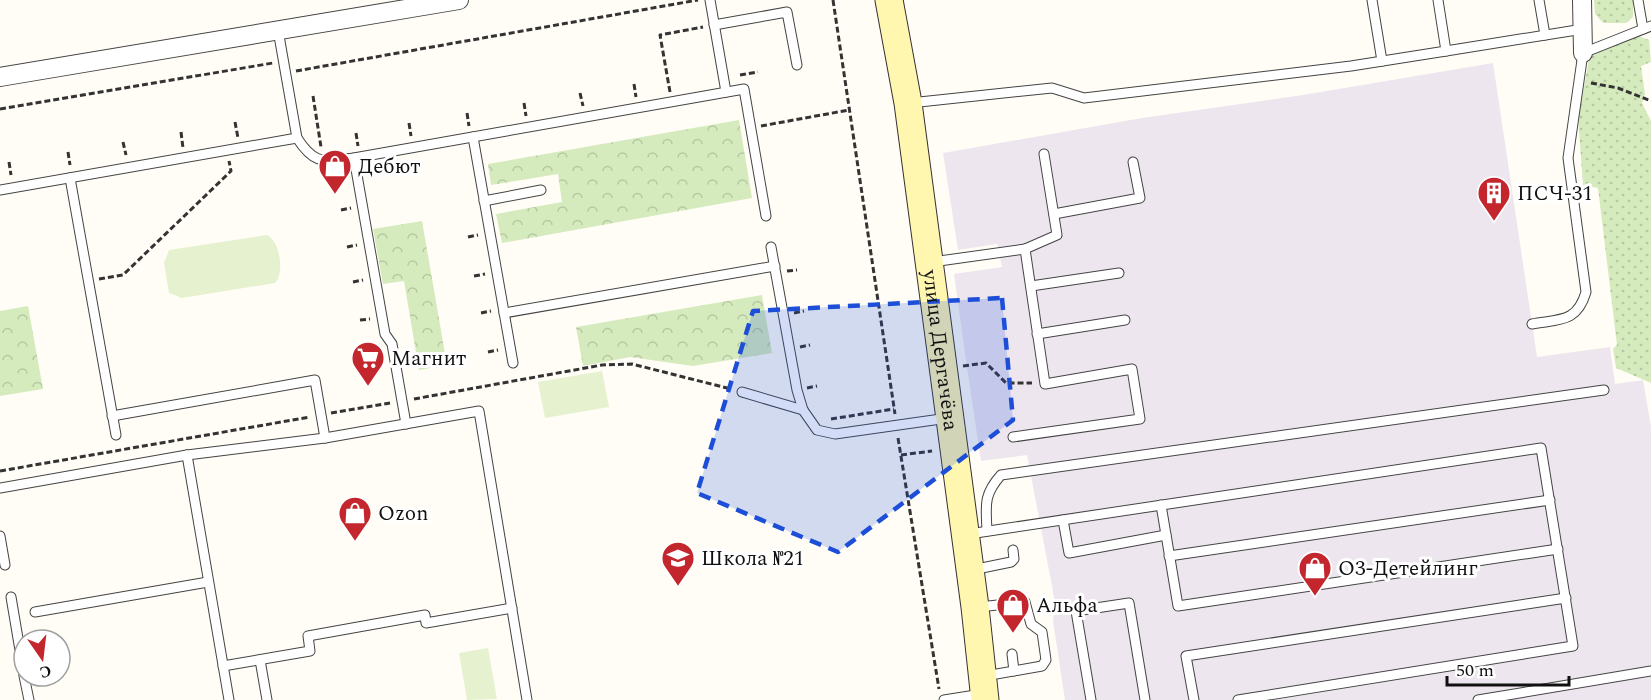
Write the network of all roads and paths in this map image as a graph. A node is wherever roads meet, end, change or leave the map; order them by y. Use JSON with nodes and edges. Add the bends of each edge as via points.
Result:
{"nodes":[{"id":1,"x":459,"y":0,"type":"edge"},
{"id":2,"x":700,"y":0,"type":"edge"},
{"id":3,"x":710,"y":0,"type":"edge"},
{"id":4,"x":833,"y":0,"type":"edge"},
{"id":5,"x":889,"y":0,"type":"edge"},
{"id":6,"x":1372,"y":0,"type":"edge"},
{"id":7,"x":1438,"y":0,"type":"edge"},
{"id":8,"x":1539,"y":0,"type":"edge"},
{"id":9,"x":1582,"y":0,"type":"edge"},
{"id":10,"x":1638,"y":0,"type":"edge"},
{"id":11,"x":714,"y":25,"type":"junction"},
{"id":12,"x":1647,"y":27,"type":"edge"},
{"id":13,"x":1584,"y":28,"type":"junction"},
{"id":14,"x":278,"y":30,"type":"junction"},
{"id":15,"x":1545,"y":35,"type":"junction"},
{"id":16,"x":1446,"y":51,"type":"junction"},
{"id":17,"x":1582,"y":53,"type":"junction"},
{"id":18,"x":284,"y":61,"type":"junction"},
{"id":19,"x":1382,"y":61,"type":"junction"},
{"id":20,"x":796,"y":65,"type":"dead end"},
{"id":21,"x":286,"y":72,"type":"junction"},
{"id":22,"x":758,"y":72,"type":"dead end"},
{"id":23,"x":1579,"y":72,"type":"junction"},
{"id":24,"x":750,"y":74,"type":"dead end"},
{"id":25,"x":0,"y":77,"type":"edge"},
{"id":26,"x":634,"y":84,"type":"dead end"},
{"id":27,"x":726,"y":92,"type":"junction"},
{"id":28,"x":580,"y":93,"type":"dead end"},
{"id":29,"x":671,"y":94,"type":"dead end"},
{"id":30,"x":312,"y":96,"type":"dead end"},
{"id":31,"x":637,"y":100,"type":"dead end"},
{"id":32,"x":1651,"y":101,"type":"edge"},
{"id":33,"x":524,"y":103,"type":"dead end"},
{"id":34,"x":908,"y":103,"type":"junction"},
{"id":35,"x":583,"y":109,"type":"dead end"},
{"id":36,"x":0,"y":110,"type":"edge"},
{"id":37,"x":849,"y":110,"type":"junction"},
{"id":38,"x":467,"y":113,"type":"dead end"},
{"id":39,"x":526,"y":119,"type":"dead end"},
{"id":40,"x":409,"y":123,"type":"dead end"},
{"id":41,"x":750,"y":128,"type":"junction"},
{"id":42,"x":356,"y":133,"type":"dead end"},
{"id":43,"x":471,"y":133,"type":"junction"},
{"id":44,"x":297,"y":138,"type":"junction"},
{"id":45,"x":412,"y":140,"type":"dead end"},
{"id":46,"x":227,"y":150,"type":"junction"},
{"id":47,"x":356,"y":153,"type":"junction"},
{"id":48,"x":1044,"y":154,"type":"dead end"},
{"id":49,"x":323,"y":155,"type":"dead end"},
{"id":50,"x":1133,"y":162,"type":"dead end"},
{"id":51,"x":70,"y":178,"type":"junction"},
{"id":52,"x":0,"y":190,"type":"edge"},
{"id":53,"x":541,"y":190,"type":"dead end"},
{"id":54,"x":484,"y":201,"type":"junction"},
{"id":55,"x":1054,"y":214,"type":"junction"},
{"id":56,"x":766,"y":216,"type":"dead end"},
{"id":57,"x":771,"y":247,"type":"dead end"},
{"id":58,"x":1025,"y":249,"type":"junction"},
{"id":59,"x":928,"y":262,"type":"junction"},
{"id":60,"x":775,"y":266,"type":"junction"},
{"id":61,"x":1119,"y":273,"type":"dead end"},
{"id":62,"x":88,"y":281,"type":"junction"},
{"id":63,"x":1030,"y":286,"type":"junction"},
{"id":64,"x":504,"y":314,"type":"junction"},
{"id":65,"x":1125,"y":320,"type":"dead end"},
{"id":66,"x":1532,"y":324,"type":"dead end"},
{"id":67,"x":1037,"y":334,"type":"junction"},
{"id":68,"x":513,"y":363,"type":"dead end"},
{"id":69,"x":1604,"y":390,"type":"dead end"},
{"id":70,"x":742,"y":392,"type":"joint"},
{"id":71,"x":378,"y":398,"type":"dead end"},
{"id":72,"x":402,"y":401,"type":"junction"},
{"id":73,"x":379,"y":405,"type":"junction"},
{"id":74,"x":894,"y":409,"type":"junction"},
{"id":75,"x":803,"y":410,"type":"junction"},
{"id":76,"x":321,"y":415,"type":"junction"},
{"id":77,"x":112,"y":416,"type":"junction"},
{"id":78,"x":948,"y":418,"type":"junction"},
{"id":79,"x":810,"y":423,"type":"junction"},
{"id":80,"x":406,"y":424,"type":"junction"},
{"id":81,"x":896,"y":425,"type":"junction"},
{"id":82,"x":116,"y":435,"type":"dead end"},
{"id":83,"x":1013,"y":437,"type":"dead end"},
{"id":84,"x":325,"y":438,"type":"junction"},
{"id":85,"x":937,"y":450,"type":"dead end"},
{"id":86,"x":187,"y":455,"type":"junction"},
{"id":87,"x":901,"y":455,"type":"junction"},
{"id":88,"x":0,"y":471,"type":"edge"},
{"id":89,"x":0,"y":488,"type":"edge"},
{"id":90,"x":1550,"y":500,"type":"junction"},
{"id":91,"x":1161,"y":505,"type":"junction"},
{"id":92,"x":1063,"y":520,"type":"junction"},
{"id":93,"x":976,"y":533,"type":"junction"},
{"id":94,"x":1166,"y":535,"type":"junction"},
{"id":95,"x":0,"y":536,"type":"edge"},
{"id":96,"x":1013,"y":549,"type":"dead end"},
{"id":97,"x":1557,"y":549,"type":"junction"},
{"id":98,"x":1169,"y":556,"type":"junction"},
{"id":99,"x":5,"y":565,"type":"dead end"},
{"id":100,"x":969,"y":570,"type":"junction"},
{"id":101,"x":208,"y":582,"type":"junction"},
{"id":102,"x":10,"y":597,"type":"dead end"},
{"id":103,"x":1566,"y":598,"type":"junction"},
{"id":104,"x":975,"y":607,"type":"junction"},
{"id":105,"x":512,"y":608,"type":"junction"},
{"id":106,"x":35,"y":612,"type":"dead end"},
{"id":107,"x":16,"y":628,"type":"edge"},
{"id":108,"x":1012,"y":654,"type":"dead end"},
{"id":109,"x":260,"y":660,"type":"junction"},
{"id":110,"x":223,"y":666,"type":"junction"},
{"id":111,"x":1014,"y":671,"type":"junction"},
{"id":112,"x":1651,"y":671,"type":"edge"},
{"id":113,"x":984,"y":690,"type":"edge"},
{"id":114,"x":229,"y":700,"type":"edge"},
{"id":115,"x":267,"y":700,"type":"edge"},
{"id":116,"x":527,"y":700,"type":"edge"},
{"id":117,"x":942,"y":700,"type":"edge"},
{"id":118,"x":1092,"y":700,"type":"edge"},
{"id":119,"x":1145,"y":700,"type":"edge"},
{"id":120,"x":1194,"y":700,"type":"edge"},
{"id":121,"x":1238,"y":700,"type":"edge"},
{"id":122,"x":1478,"y":700,"type":"edge"}],
"edges":[{"from":1,"to":14,"type":"street"},
{"from":2,"to":21,"type":"path"},
{"from":3,"to":11,"type":"lane"},
{"from":4,"to":37,"type":"path"},
{"from":5,"to":34,"type":"street","name":"улица Дергачёва"},
{"from":6,"to":19,"type":"lane"},
{"from":7,"to":16,"type":"lane"},
{"from":8,"to":15,"type":"lane"},
{"from":9,"to":13,"type":"street"},
{"from":10,"to":12,"type":"lane"},
{"from":11,"to":20,"type":"lane","via":[[787,12]]},
{"from":11,"to":27,"type":"lane"},
{"from":11,"to":29,"type":"path","via":[[660,35]]},
{"from":12,"to":17,"type":"lane"},
{"from":13,"to":15,"type":"lane"},
{"from":13,"to":17,"type":"street"},
{"from":14,"to":18,"type":"lane"},
{"from":14,"to":25,"type":"street"},
{"from":15,"to":16,"type":"lane"},
{"from":16,"to":19,"type":"lane"},
{"from":17,"to":23,"type":"lane"},
{"from":18,"to":21,"type":"lane"},
{"from":18,"to":36,"type":"path"},
{"from":19,"to":34,"type":"lane","via":[[1084,98],[1052,88]]},
{"from":21,"to":44,"type":"lane"},
{"from":22,"to":24,"type":"path"},
{"from":23,"to":32,"type":"path","via":[[1599,86],[1618,88]]},
{"from":23,"to":66,"type":"lane","via":[[1568,158],[1586,292],[1581,309],[1570,317]]},
{"from":26,"to":31,"type":"path"},
{"from":27,"to":41,"type":"lane","via":[[744,89]]},
{"from":27,"to":43,"type":"lane"},
{"from":28,"to":35,"type":"path"},
{"from":30,"to":49,"type":"path"},
{"from":33,"to":39,"type":"path"},
{"from":34,"to":59,"type":"street","name":"улица Дергачёва"},
{"from":37,"to":41,"type":"path"},
{"from":37,"to":74,"type":"path"},
{"from":38,"to":43,"type":"path"},
{"from":40,"to":45,"type":"path"},
{"from":41,"to":56,"type":"lane"},
{"from":42,"to":47,"type":"path"},
{"from":43,"to":47,"type":"lane"},
{"from":43,"to":54,"type":"lane"},
{"from":44,"to":46,"type":"lane"},
{"from":44,"to":47,"type":"lane","via":[[308,154],[324,161]]},
{"from":46,"to":51,"type":"lane"},
{"from":46,"to":62,"type":"path","via":[[231,171],[123,275]]},
{"from":47,"to":72,"type":"lane","via":[[385,333],[392,344]]},
{"from":48,"to":55,"type":"lane"},
{"from":50,"to":55,"type":"lane","via":[[1140,198]]},
{"from":51,"to":52,"type":"lane"},
{"from":51,"to":62,"type":"lane"},
{"from":53,"to":54,"type":"lane"},
{"from":54,"to":64,"type":"lane"},
{"from":55,"to":58,"type":"lane","via":[[1057,236]]},
{"from":57,"to":60,"type":"lane"},
{"from":58,"to":59,"type":"lane"},
{"from":58,"to":63,"type":"lane"},
{"from":59,"to":78,"type":"street","name":"улица Дергачёва"},
{"from":60,"to":64,"type":"lane"},
{"from":60,"to":75,"type":"lane","via":[[796,390]]},
{"from":61,"to":63,"type":"lane"},
{"from":62,"to":77,"type":"lane"},
{"from":63,"to":67,"type":"lane"},
{"from":64,"to":68,"type":"lane"},
{"from":65,"to":67,"type":"lane"},
{"from":67,"to":83,"type":"lane","via":[[1045,384],[1132,369],[1140,419]]},
{"from":69,"to":93,"type":"lane","via":[[1001,475],[990,487]]},
{"from":70,"to":72,"type":"path","via":[[632,364],[602,365]]},
{"from":70,"to":75,"type":"lane"},
{"from":71,"to":73,"type":"path"},
{"from":72,"to":73,"type":"path"},
{"from":72,"to":80,"type":"lane"},
{"from":73,"to":76,"type":"path"},
{"from":74,"to":79,"type":"path"},
{"from":74,"to":81,"type":"path"},
{"from":75,"to":79,"type":"lane"},
{"from":76,"to":77,"type":"lane","via":[[315,380]]},
{"from":76,"to":84,"type":"lane"},
{"from":76,"to":88,"type":"path"},
{"from":77,"to":82,"type":"lane"},
{"from":78,"to":81,"type":"lane"},
{"from":78,"to":93,"type":"street","name":"улица Дергачёва"},
{"from":79,"to":81,"type":"lane","via":[[825,434]]},
{"from":80,"to":84,"type":"lane"},
{"from":80,"to":105,"type":"lane","via":[[479,411]]},
{"from":81,"to":87,"type":"path"},
{"from":84,"to":86,"type":"lane"},
{"from":85,"to":87,"type":"path"},
{"from":86,"to":89,"type":"lane"},
{"from":86,"to":101,"type":"lane"},
{"from":87,"to":117,"type":"path"},
{"from":90,"to":91,"type":"lane","via":[[1541,448]]},
{"from":90,"to":97,"type":"lane"},
{"from":90,"to":98,"type":"lane"},
{"from":91,"to":92,"type":"lane"},
{"from":91,"to":94,"type":"lane"},
{"from":92,"to":93,"type":"lane"},
{"from":92,"to":94,"type":"lane","via":[[1070,553]]},
{"from":93,"to":100,"type":"street","name":"улица Дергачёва"},
{"from":94,"to":98,"type":"lane"},
{"from":95,"to":99,"type":"lane"},
{"from":96,"to":100,"type":"lane","via":[[1014,559],[1008,564]]},
{"from":97,"to":98,"type":"lane","via":[[1178,606]]},
{"from":97,"to":103,"type":"lane"},
{"from":100,"to":104,"type":"street","name":"улица Дергачёва"},
{"from":101,"to":106,"type":"lane"},
{"from":101,"to":110,"type":"lane"},
{"from":102,"to":107,"type":"lane"},
{"from":103,"to":120,"type":"lane","via":[[1186,656]]},
{"from":103,"to":121,"type":"lane","via":[[1573,646]]},
{"from":104,"to":111,"type":"lane","via":[[1022,601],[1027,604],[1031,624],[1042,632],[1046,660],[1042,666]]},
{"from":104,"to":113,"type":"street","name":"улица Дергачёва"},
{"from":105,"to":109,"type":"lane","via":[[426,623],[425,615],[308,636],[310,651]]},
{"from":105,"to":116,"type":"lane"},
{"from":108,"to":111,"type":"lane"},
{"from":109,"to":110,"type":"lane"},
{"from":109,"to":115,"type":"lane"},
{"from":110,"to":114,"type":"lane"},
{"from":111,"to":113,"type":"lane"},
{"from":112,"to":122,"type":"lane"},
{"from":113,"to":117,"type":"lane"},
{"from":118,"to":119,"type":"lane","via":[[1076,611],[1129,603]]}]}
